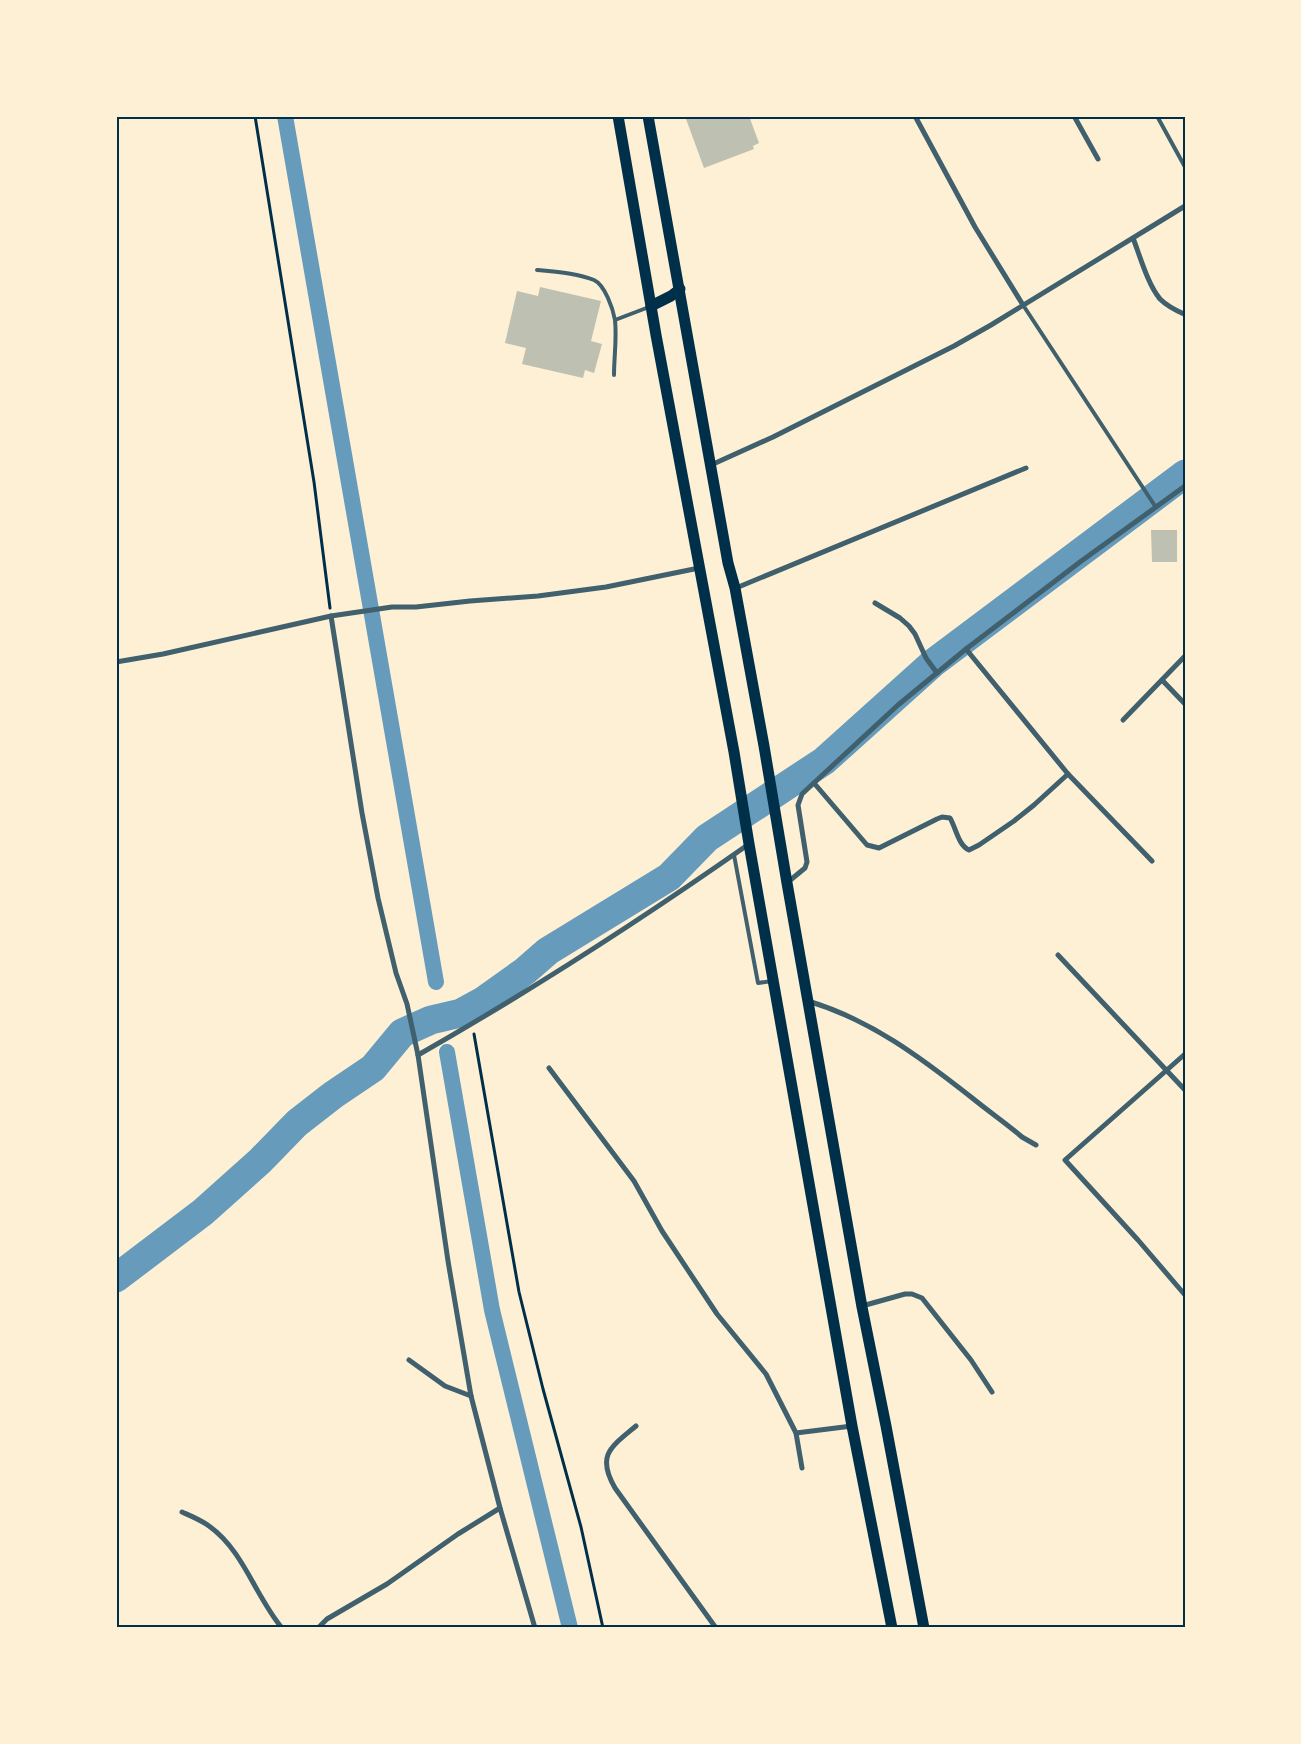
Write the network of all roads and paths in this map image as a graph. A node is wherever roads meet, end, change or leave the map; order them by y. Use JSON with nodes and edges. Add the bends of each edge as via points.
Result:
{"nodes":[{"id":1,"x":255,"y":116,"type":"edge"},
{"id":2,"x":618,"y":116,"type":"edge"},
{"id":3,"x":648,"y":116,"type":"edge"},
{"id":4,"x":915,"y":116,"type":"edge"},
{"id":5,"x":1074,"y":116,"type":"edge"},
{"id":6,"x":1157,"y":116,"type":"edge"},
{"id":7,"x":1098,"y":159,"type":"dead end"},
{"id":8,"x":1185,"y":167,"type":"edge"},
{"id":9,"x":1185,"y":206,"type":"edge"},
{"id":10,"x":1133,"y":238,"type":"junction"},
{"id":11,"x":537,"y":270,"type":"dead end"},
{"id":12,"x":680,"y":289,"type":"junction"},
{"id":13,"x":1023,"y":305,"type":"junction"},
{"id":14,"x":651,"y":306,"type":"junction"},
{"id":15,"x":1184,"y":314,"type":"dead end"},
{"id":16,"x":615,"y":320,"type":"junction"},
{"id":17,"x":614,"y":375,"type":"dead end"},
{"id":18,"x":711,"y":465,"type":"junction"},
{"id":19,"x":1026,"y":468,"type":"dead end"},
{"id":20,"x":1185,"y":486,"type":"edge"},
{"id":21,"x":1154,"y":505,"type":"junction"},
{"id":22,"x":699,"y":568,"type":"junction"},
{"id":23,"x":735,"y":588,"type":"junction"},
{"id":24,"x":875,"y":603,"type":"dead end"},
{"id":25,"x":331,"y":616,"type":"junction"},
{"id":26,"x":966,"y":649,"type":"junction"},
{"id":27,"x":1185,"y":656,"type":"edge"},
{"id":28,"x":116,"y":662,"type":"edge"},
{"id":29,"x":938,"y":673,"type":"junction"},
{"id":30,"x":1162,"y":680,"type":"junction"},
{"id":31,"x":1185,"y":704,"type":"edge"},
{"id":32,"x":1122,"y":720,"type":"dead end"},
{"id":33,"x":1068,"y":774,"type":"junction"},
{"id":34,"x":814,"y":783,"type":"junction"},
{"id":35,"x":749,"y":842,"type":"junction"},
{"id":36,"x":734,"y":855,"type":"junction"},
{"id":37,"x":1152,"y":861,"type":"dead end"},
{"id":38,"x":787,"y":883,"type":"junction"},
{"id":39,"x":1058,"y":955,"type":"dead end"},
{"id":40,"x":774,"y":980,"type":"junction"},
{"id":41,"x":808,"y":1001,"type":"junction"},
{"id":42,"x":473,"y":1024,"type":"junction"},
{"id":43,"x":1185,"y":1054,"type":"edge"},
{"id":44,"x":418,"y":1055,"type":"junction"},
{"id":45,"x":549,"y":1068,"type":"dead end"},
{"id":46,"x":1167,"y":1069,"type":"junction"},
{"id":47,"x":1185,"y":1090,"type":"edge"},
{"id":48,"x":1036,"y":1146,"type":"dead end"},
{"id":49,"x":1185,"y":1295,"type":"edge"},
{"id":50,"x":862,"y":1307,"type":"junction"},
{"id":51,"x":410,"y":1360,"type":"dead end"},
{"id":52,"x":992,"y":1392,"type":"dead end"},
{"id":53,"x":471,"y":1396,"type":"junction"},
{"id":54,"x":636,"y":1426,"type":"dead end"},
{"id":55,"x":852,"y":1426,"type":"junction"},
{"id":56,"x":796,"y":1433,"type":"junction"},
{"id":57,"x":802,"y":1468,"type":"dead end"},
{"id":58,"x":500,"y":1508,"type":"junction"},
{"id":59,"x":182,"y":1512,"type":"dead end"},
{"id":60,"x":282,"y":1628,"type":"edge"},
{"id":61,"x":318,"y":1628,"type":"edge"},
{"id":62,"x":535,"y":1628,"type":"edge"},
{"id":63,"x":603,"y":1628,"type":"edge"},
{"id":64,"x":716,"y":1628,"type":"edge"},
{"id":65,"x":892,"y":1628,"type":"edge"},
{"id":66,"x":924,"y":1628,"type":"edge"}],
"edges":[{"from":1,"to":25,"type":"path","via":[[314,482]]},
{"from":2,"to":14,"type":"main road"},
{"from":3,"to":12,"type":"main road"},
{"from":4,"to":13,"type":"street","via":[[975,227]]},
{"from":5,"to":7,"type":"street"},
{"from":6,"to":8,"type":"lane"},
{"from":9,"to":10,"type":"street"},
{"from":10,"to":13,"type":"street"},
{"from":10,"to":15,"type":"street","via":[[1159,298]]},
{"from":11,"to":16,"type":"lane","via":[[576,275],[600,284]]},
{"from":12,"to":14,"type":"main road"},
{"from":12,"to":18,"type":"main road"},
{"from":13,"to":18,"type":"street","via":[[938,355]]},
{"from":13,"to":21,"type":"lane"},
{"from":14,"to":16,"type":"lane"},
{"from":14,"to":22,"type":"main road"},
{"from":16,"to":17,"type":"lane"},
{"from":18,"to":23,"type":"main road"},
{"from":19,"to":23,"type":"street"},
{"from":20,"to":21,"type":"street"},
{"from":21,"to":26,"type":"street"},
{"from":22,"to":25,"type":"street","via":[[606,587],[538,596],[392,607]]},
{"from":22,"to":35,"type":"main road"},
{"from":23,"to":38,"type":"main road"},
{"from":24,"to":29,"type":"street","via":[[909,626]]},
{"from":25,"to":28,"type":"street"},
{"from":25,"to":44,"type":"street","via":[[378,898]]},
{"from":26,"to":29,"type":"street"},
{"from":26,"to":33,"type":"street"},
{"from":27,"to":30,"type":"street"},
{"from":29,"to":34,"type":"street","via":[[898,704]]},
{"from":30,"to":31,"type":"street"},
{"from":30,"to":32,"type":"street"},
{"from":33,"to":34,"type":"street","via":[[1014,821],[969,850],[962,845],[947,817],[929,822],[879,848],[867,845]]},
{"from":33,"to":37,"type":"street"},
{"from":34,"to":38,"type":"street","via":[[798,802],[807,862],[805,868]]},
{"from":35,"to":36,"type":"street"},
{"from":35,"to":40,"type":"main road"},
{"from":36,"to":40,"type":"lane","via":[[758,983]]},
{"from":36,"to":42,"type":"street","via":[[660,906]]},
{"from":38,"to":41,"type":"main road"},
{"from":39,"to":46,"type":"street"},
{"from":40,"to":55,"type":"main road"},
{"from":41,"to":48,"type":"street","via":[[871,1026],[932,1066]]},
{"from":41,"to":50,"type":"main road"},
{"from":42,"to":44,"type":"street"},
{"from":42,"to":63,"type":"path","via":[[519,1292],[581,1527]]},
{"from":43,"to":46,"type":"street"},
{"from":44,"to":53,"type":"street"},
{"from":45,"to":56,"type":"street","via":[[634,1181],[662,1231],[717,1314],[766,1374]]},
{"from":46,"to":47,"type":"street"},
{"from":46,"to":49,"type":"street","via":[[1064,1160]]},
{"from":50,"to":52,"type":"street","via":[[906,1294],[922,1298]]},
{"from":50,"to":66,"type":"main road"},
{"from":51,"to":53,"type":"street","via":[[445,1386]]},
{"from":53,"to":58,"type":"street"},
{"from":54,"to":64,"type":"street","via":[[610,1451],[606,1459],[608,1477]]},
{"from":55,"to":56,"type":"street"},
{"from":55,"to":65,"type":"main road"},
{"from":56,"to":57,"type":"street"},
{"from":58,"to":61,"type":"street","via":[[387,1584],[327,1619]]},
{"from":58,"to":62,"type":"street"},
{"from":59,"to":60,"type":"street","via":[[202,1522],[224,1540]]}]}
